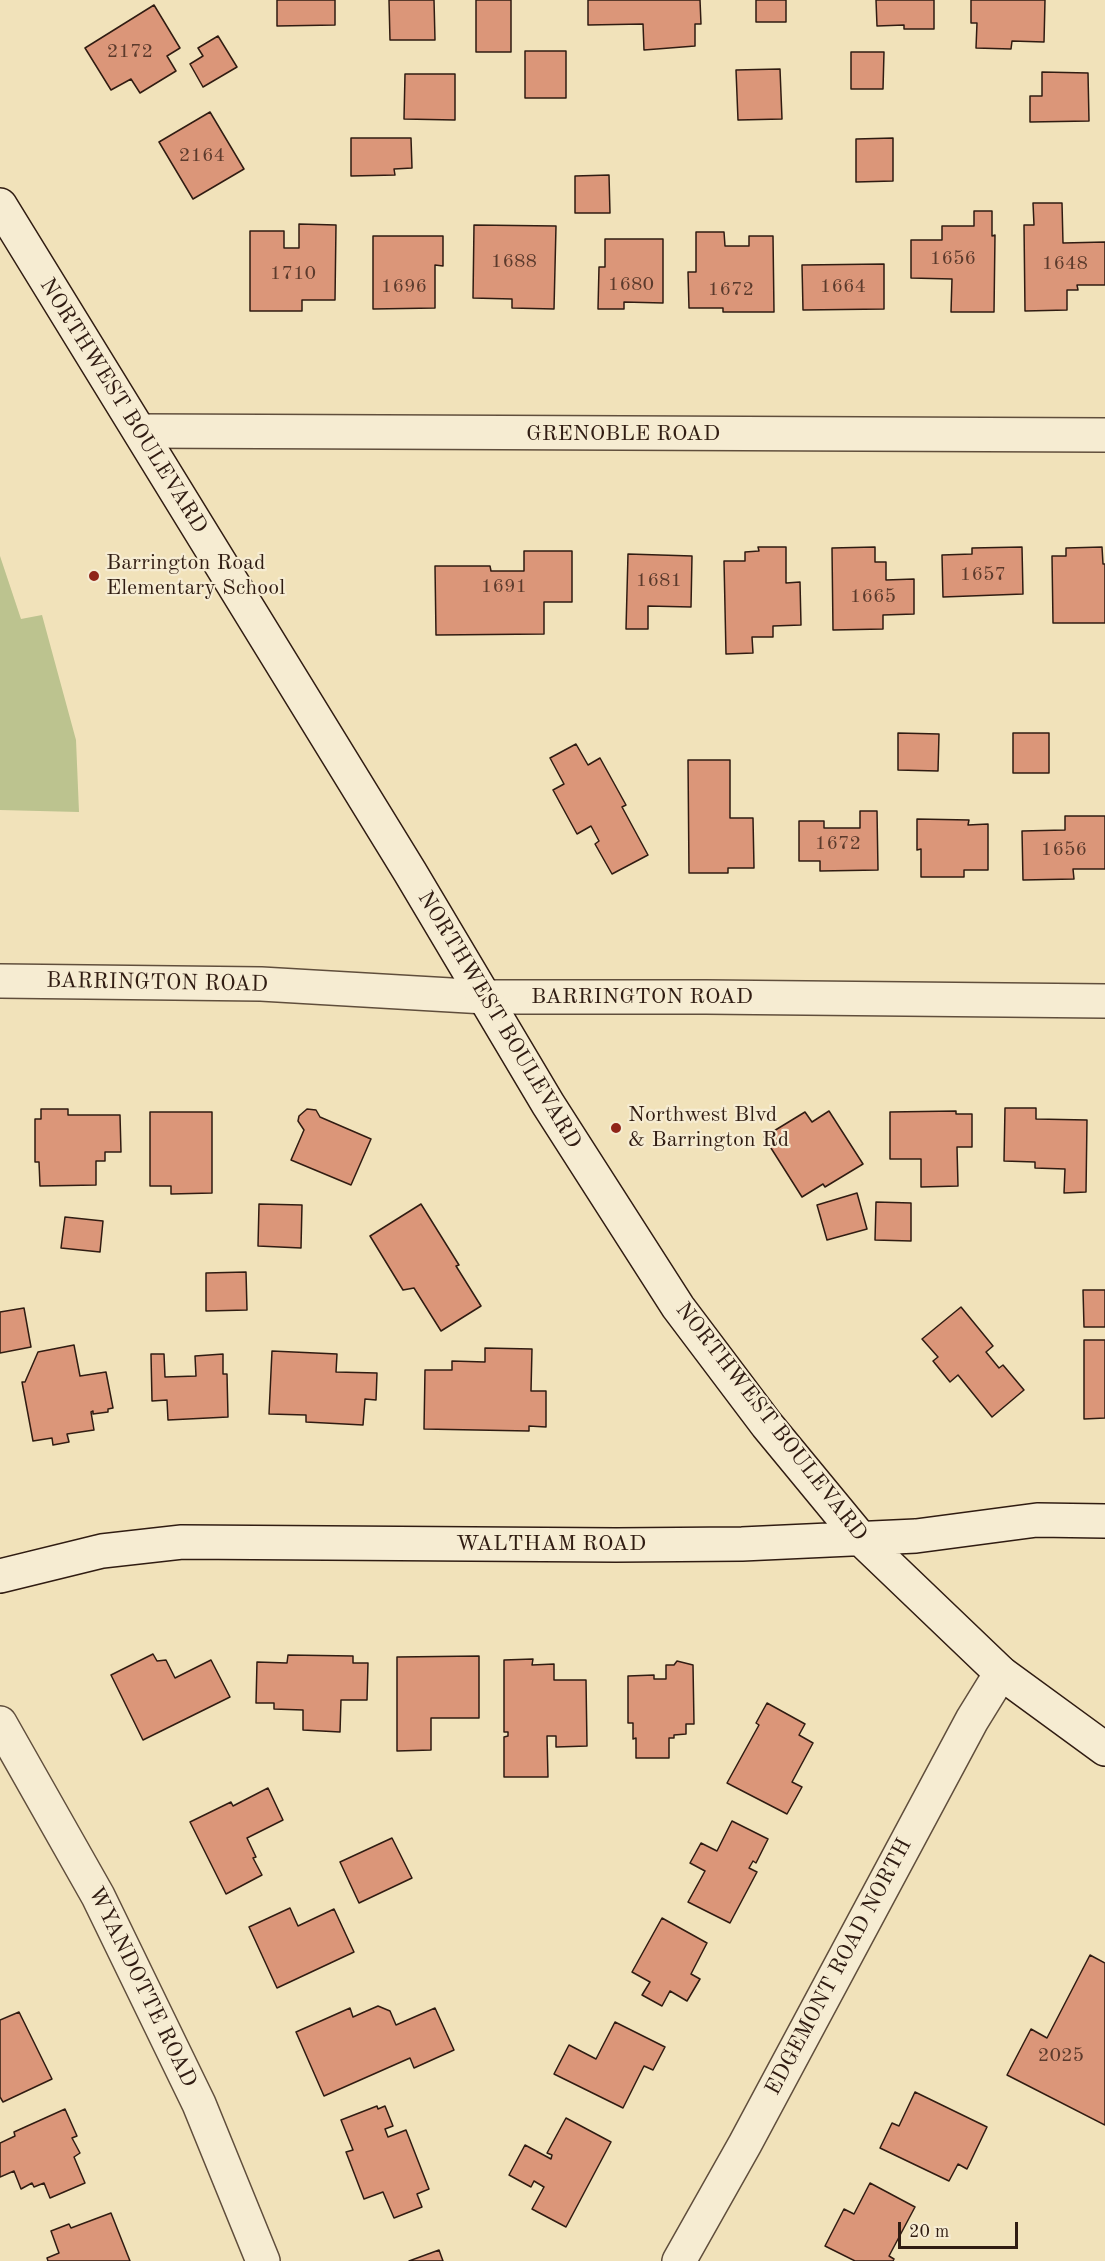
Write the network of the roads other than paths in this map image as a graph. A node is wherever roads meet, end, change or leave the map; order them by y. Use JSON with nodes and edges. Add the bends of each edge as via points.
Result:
{"nodes":[{"id":1,"x":0,"y":205,"type":"edge"},
{"id":2,"x":141,"y":431,"type":"junction"},
{"id":3,"x":1105,"y":435,"type":"edge"},
{"id":4,"x":0,"y":981,"type":"edge"},
{"id":5,"x":485,"y":997,"type":"junction"},
{"id":6,"x":1105,"y":1001,"type":"edge"},
{"id":7,"x":1105,"y":1521,"type":"edge"},
{"id":8,"x":861,"y":1539,"type":"junction"},
{"id":9,"x":0,"y":1576,"type":"edge"},
{"id":10,"x":1001,"y":1673,"type":"junction"},
{"id":11,"x":0,"y":1723,"type":"edge"},
{"id":12,"x":1105,"y":1749,"type":"edge"},
{"id":13,"x":263,"y":2261,"type":"edge"},
{"id":14,"x":678,"y":2261,"type":"edge"}],
"edges":[{"from":1,"to":2,"type":"street","name":"NORTHWEST BOULEVARD"},
{"from":2,"to":3,"type":"street","name":"GRENOBLE ROAD"},
{"from":2,"to":5,"type":"street","name":"NORTHWEST BOULEVARD"},
{"from":4,"to":5,"type":"street","name":"BARRINGTON ROAD","via":[[261,984]]},
{"from":5,"to":6,"type":"street","name":"BARRINGTON ROAD"},
{"from":5,"to":8,"type":"street","name":"NORTHWEST BOULEVARD","via":[[548,1104],[678,1307],[767,1425]]},
{"from":7,"to":8,"type":"street","name":"WALTHAM ROAD","via":[[1037,1520]]},
{"from":8,"to":9,"type":"street","name":"WALTHAM ROAD","via":[[616,1545],[182,1542],[102,1551]]},
{"from":8,"to":10,"type":"street","name":"NORTHWEST BOULEVARD"},
{"from":10,"to":12,"type":"street","name":"NORTHWEST BOULEVARD"},
{"from":10,"to":14,"type":"street","name":"EDGEMONT ROAD NORTH"},
{"from":11,"to":13,"type":"street","name":"WYANDOTTE ROAD","via":[[98,1896],[200,2104]]}]}
